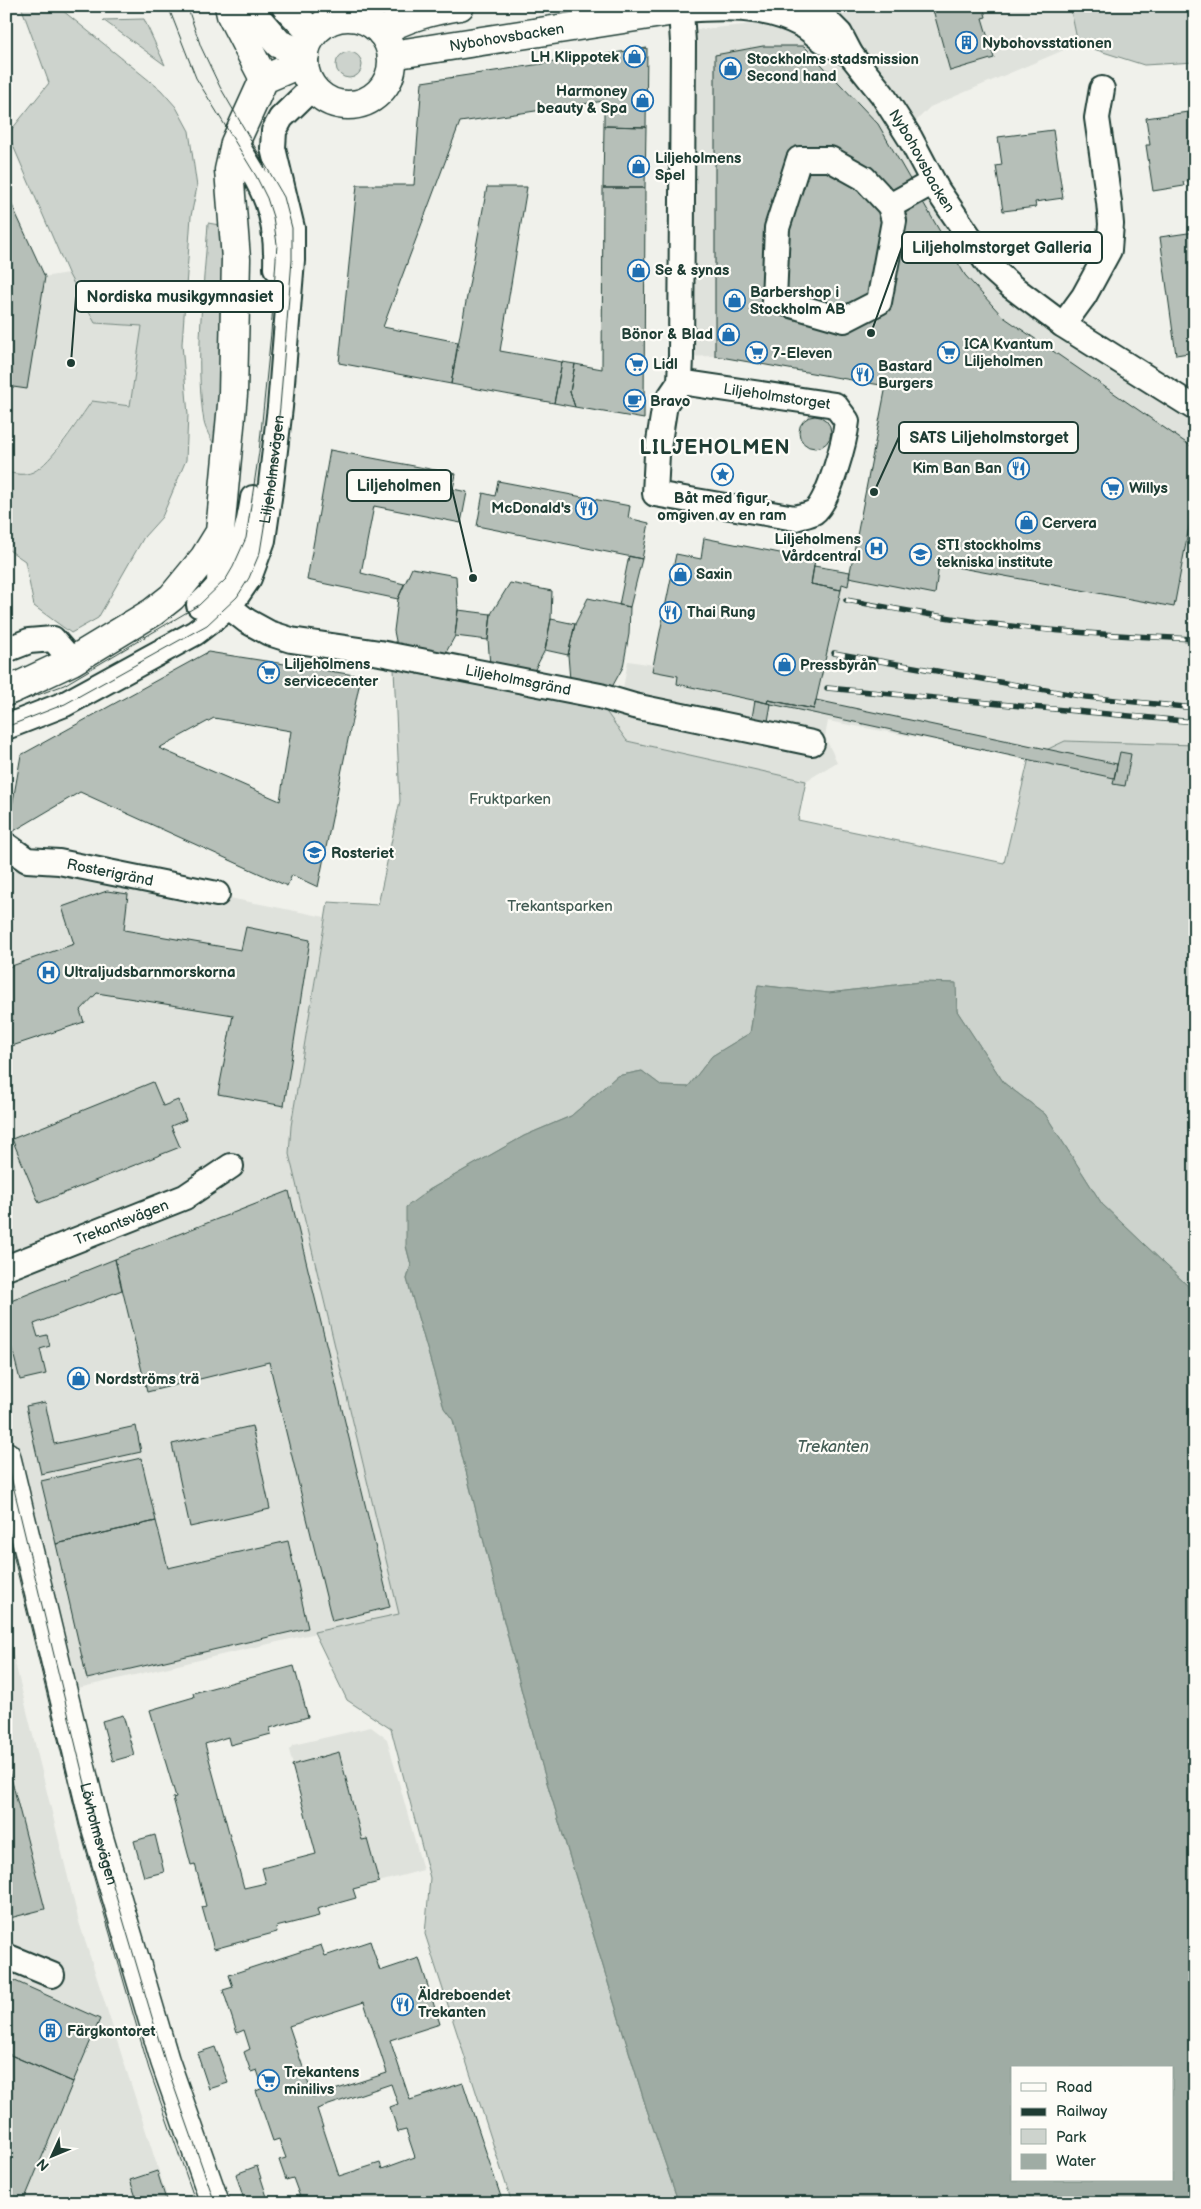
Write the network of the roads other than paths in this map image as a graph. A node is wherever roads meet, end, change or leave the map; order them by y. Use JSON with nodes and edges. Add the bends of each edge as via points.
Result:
{"nodes":[{"id":1,"x":228,"y":6,"type":"edge"},
{"id":2,"x":246,"y":6,"type":"edge"},
{"id":3,"x":286,"y":6,"type":"edge"},
{"id":4,"x":460,"y":6,"type":"edge"},
{"id":5,"x":812,"y":6,"type":"edge"},
{"id":6,"x":680,"y":8,"type":"edge"},
{"id":7,"x":386,"y":44,"type":"junction"},
{"id":8,"x":851,"y":55,"type":"junction"},
{"id":9,"x":309,"y":59,"type":"junction"},
{"id":10,"x":264,"y":79,"type":"junction"},
{"id":11,"x":1102,"y":89,"type":"dead end"},
{"id":12,"x":234,"y":143,"type":"junction"},
{"id":13,"x":933,"y":182,"type":"junction"},
{"id":14,"x":890,"y":206,"type":"junction"},
{"id":15,"x":1063,"y":325,"type":"junction"},
{"id":16,"x":680,"y":382,"type":"junction"},
{"id":17,"x":1195,"y":408,"type":"edge"},
{"id":18,"x":220,"y":532,"type":"junction"},
{"id":19,"x":224,"y":597,"type":"junction"},
{"id":20,"x":154,"y":612,"type":"junction"},
{"id":21,"x":6,"y":650,"type":"edge"},
{"id":22,"x":72,"y":661,"type":"junction"},
{"id":23,"x":6,"y":692,"type":"edge"},
{"id":24,"x":6,"y":728,"type":"edge"},
{"id":25,"x":812,"y":744,"type":"dead end"},
{"id":26,"x":6,"y":845,"type":"edge"},
{"id":27,"x":217,"y":894,"type":"dead end"},
{"id":28,"x":231,"y":1166,"type":"dead end"},
{"id":29,"x":6,"y":1268,"type":"edge"},
{"id":30,"x":6,"y":1456,"type":"edge"},
{"id":31,"x":6,"y":1525,"type":"edge"},
{"id":32,"x":6,"y":1956,"type":"edge"},
{"id":33,"x":52,"y":1975,"type":"dead end"},
{"id":34,"x":196,"y":2203,"type":"edge"},
{"id":35,"x":215,"y":2203,"type":"edge"}],
"edges":[{"from":1,"to":10,"type":"street"},
{"from":2,"to":9,"type":"street","via":[[279,44]]},
{"from":3,"to":9,"type":"street"},
{"from":4,"to":7,"type":"street","via":[[426,12],[398,22]]},
{"from":5,"to":8,"type":"street","name":"Nybohovsbacken","via":[[840,34]]},
{"from":6,"to":7,"type":"street","name":"Nybohovsbacken"},
{"from":6,"to":8,"type":"street","name":"Nybohovsbacken","via":[[721,7],[775,14],[803,26]]},
{"from":6,"to":16,"type":"street","via":[[684,65]]},
{"from":7,"to":9,"type":"street","via":[[361,19],[343,17],[324,24]]},
{"from":7,"to":9,"type":"street","via":[[390,72],[384,87],[368,100],[352,105],[322,96]]},
{"from":8,"to":13,"type":"street","name":"Nybohovsbacken","via":[[882,94]]},
{"from":9,"to":10,"type":"street"},
{"from":9,"to":19,"type":"street","name":"Liljeholmsvägen","via":[[274,131],[273,148],[290,218],[292,243],[280,408],[260,552],[244,588]]},
{"from":10,"to":12,"type":"street"},
{"from":11,"to":15,"type":"street","via":[[1097,118],[1111,224],[1109,250],[1084,296]]},
{"from":12,"to":18,"type":"street","via":[[229,170],[236,259],[233,394]]},
{"from":12,"to":19,"type":"street","name":"Liljeholmsvägen","via":[[267,198],[273,217],[276,253],[264,408],[249,524]]},
{"from":13,"to":14,"type":"street"},
{"from":13,"to":15,"type":"street","name":"Nybohovsbacken","via":[[990,267]]},
{"from":14,"to":14,"type":"street","via":[[894,221],[879,302],[844,320],[774,300],[778,228],[799,159],[830,159],[864,178]]},
{"from":15,"to":17,"type":"street","name":"Nybohovsbacken"},
{"from":16,"to":16,"type":"street","name":"Liljeholmstorget","via":[[665,404],[655,494],[795,518],[814,512],[823,502],[845,440],[847,421],[836,405]]},
{"from":18,"to":19,"type":"street"},
{"from":18,"to":20,"type":"street","via":[[204,558],[172,597]]},
{"from":19,"to":20,"type":"street","via":[[200,605]]},
{"from":19,"to":24,"type":"street","name":"Liljeholmsvägen","via":[[195,633],[73,700]]},
{"from":19,"to":25,"type":"street","name":"Liljeholmsgränd","via":[[248,621],[291,640],[380,653],[600,696]]},
{"from":20,"to":22,"type":"street"},
{"from":21,"to":22,"type":"street","via":[[30,640],[53,640]]},
{"from":22,"to":23,"type":"street"},
{"from":26,"to":27,"type":"street","name":"Rosterigränd","via":[[27,860],[59,862]]},
{"from":28,"to":29,"type":"street","name":"Trekantsvägen","via":[[185,1198]]},
{"from":30,"to":35,"type":"street","name":"Lövholmsvägen","via":[[94,1821],[165,2061]]},
{"from":31,"to":34,"type":"street","name":"Lövholmsvägen","via":[[79,1826],[149,2069]]},
{"from":32,"to":33,"type":"street"}]}
